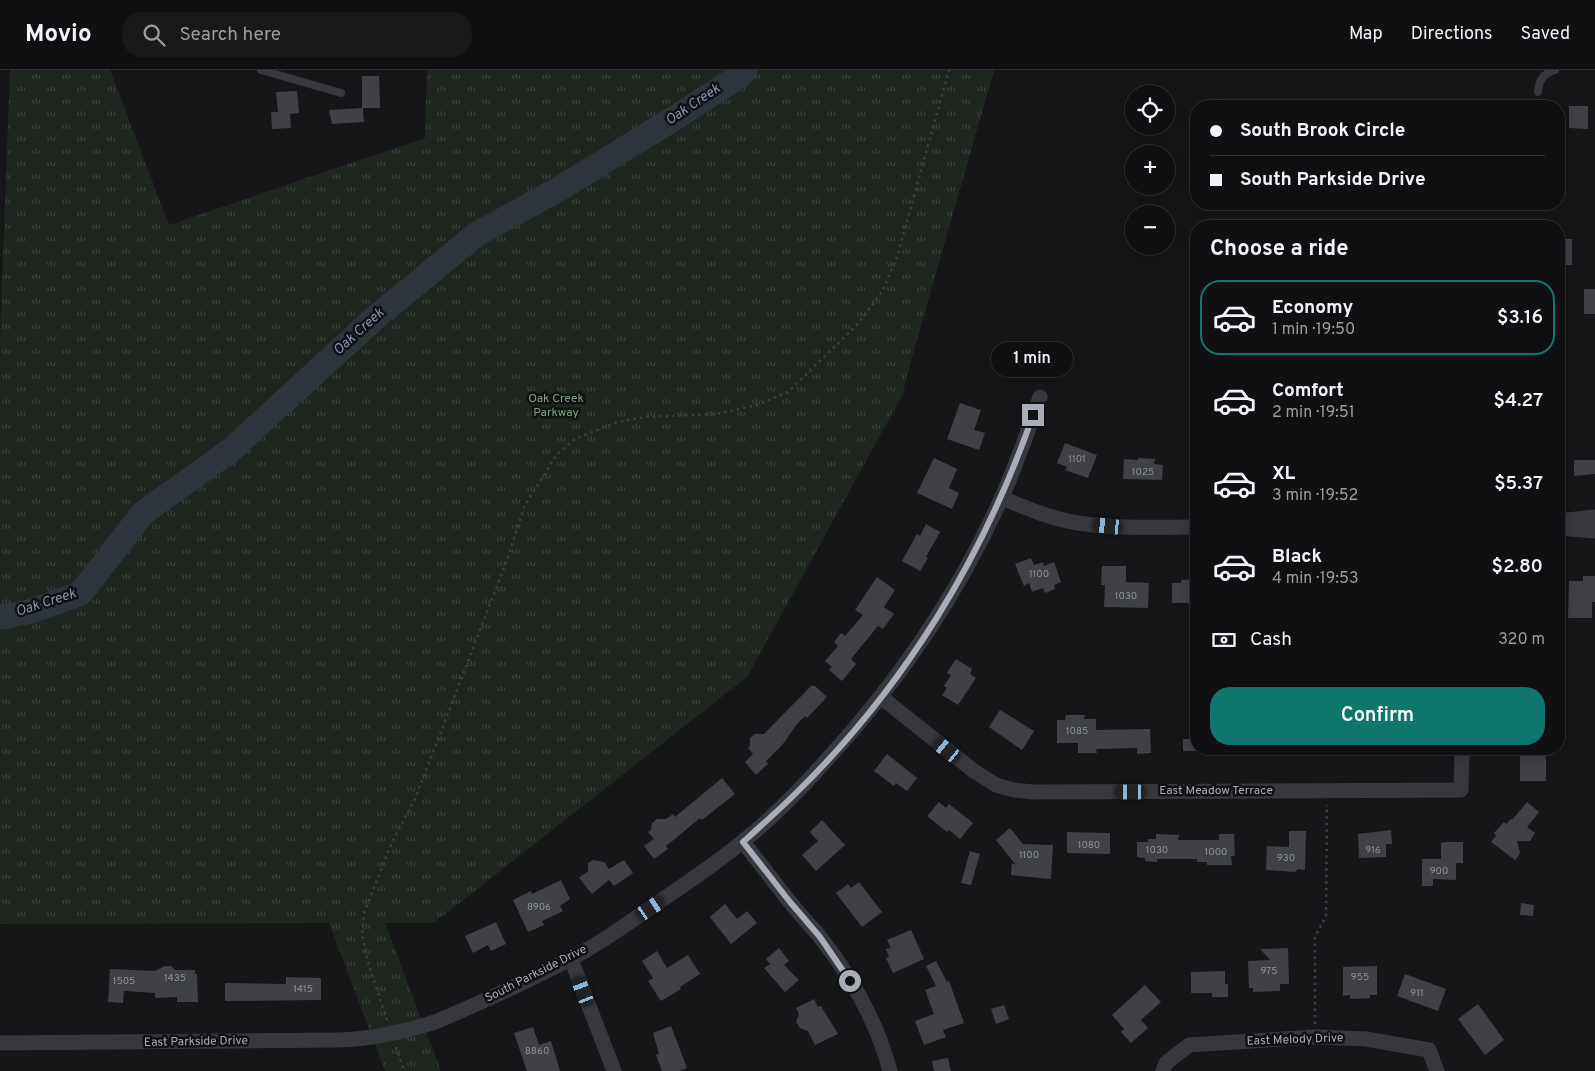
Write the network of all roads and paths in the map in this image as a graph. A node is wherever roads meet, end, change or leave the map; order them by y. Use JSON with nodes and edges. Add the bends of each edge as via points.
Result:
{"nodes":[{"id":1,"x":261,"y":70,"type":"edge"},
{"id":2,"x":949,"y":70,"type":"edge"},
{"id":3,"x":1555,"y":70,"type":"edge"},
{"id":4,"x":1538,"y":92,"type":"dead end"},
{"id":5,"x":340,"y":93,"type":"dead end"},
{"id":6,"x":1040,"y":397,"type":"dead end"},
{"id":7,"x":1002,"y":498,"type":"junction"},
{"id":8,"x":1595,"y":517,"type":"edge"},
{"id":9,"x":1565,"y":520,"type":"edge"},
{"id":10,"x":1190,"y":527,"type":"edge"},
{"id":11,"x":1565,"y":528,"type":"edge"},
{"id":12,"x":1595,"y":531,"type":"edge"},
{"id":13,"x":882,"y":698,"type":"junction"},
{"id":14,"x":1462,"y":755,"type":"edge"},
{"id":15,"x":1327,"y":791,"type":"junction"},
{"id":16,"x":743,"y":842,"type":"junction"},
{"id":17,"x":571,"y":959,"type":"junction"},
{"id":18,"x":392,"y":1034,"type":"junction"},
{"id":19,"x":1315,"y":1037,"type":"junction"},
{"id":20,"x":0,"y":1043,"type":"edge"},
{"id":21,"x":1165,"y":1067,"type":"edge"},
{"id":22,"x":404,"y":1071,"type":"edge"},
{"id":23,"x":614,"y":1071,"type":"edge"},
{"id":24,"x":890,"y":1071,"type":"edge"},
{"id":25,"x":1437,"y":1071,"type":"edge"}],
"edges":[{"from":1,"to":5,"type":"lane"},
{"from":2,"to":18,"type":"path","via":[[897,257],[882,292],[858,324],[788,392],[757,406],[716,414],[646,417],[617,422],[575,440],[557,454],[525,505],[507,560],[418,789],[392,842],[364,913],[362,935],[368,962]]},
{"from":3,"to":4,"type":"lane","via":[[1538,82]]},
{"from":6,"to":7,"type":"street","name":"South Parkside Drive"},
{"from":7,"to":10,"type":"street","via":[[1077,523]]},
{"from":7,"to":13,"type":"street","name":"South Parkside Drive","via":[[949,598]]},
{"from":8,"to":9,"type":"street"},
{"from":11,"to":12,"type":"street"},
{"from":13,"to":15,"type":"street","name":"East Meadow Terrace","via":[[974,771],[996,785],[1014,790]]},
{"from":13,"to":16,"type":"street","name":"South Parkside Drive","via":[[796,793]]},
{"from":14,"to":15,"type":"street","name":"East Meadow Terrace","via":[[1461,790]]},
{"from":15,"to":19,"type":"path","via":[[1326,916],[1315,938]]},
{"from":16,"to":17,"type":"street","name":"South Parkside Drive","via":[[695,878]]},
{"from":16,"to":24,"type":"street","via":[[820,937],[859,995],[883,1045]]},
{"from":17,"to":18,"type":"street","name":"South Parkside Drive","via":[[449,1016]]},
{"from":17,"to":23,"type":"street"},
{"from":18,"to":20,"type":"street","name":"East Parkside Drive","via":[[340,1040]]},
{"from":18,"to":22,"type":"path"},
{"from":19,"to":21,"type":"street","name":"East Melody Drive","via":[[1189,1046]]},
{"from":19,"to":25,"type":"street","name":"East Melody Drive","via":[[1366,1039],[1429,1050]]}]}
